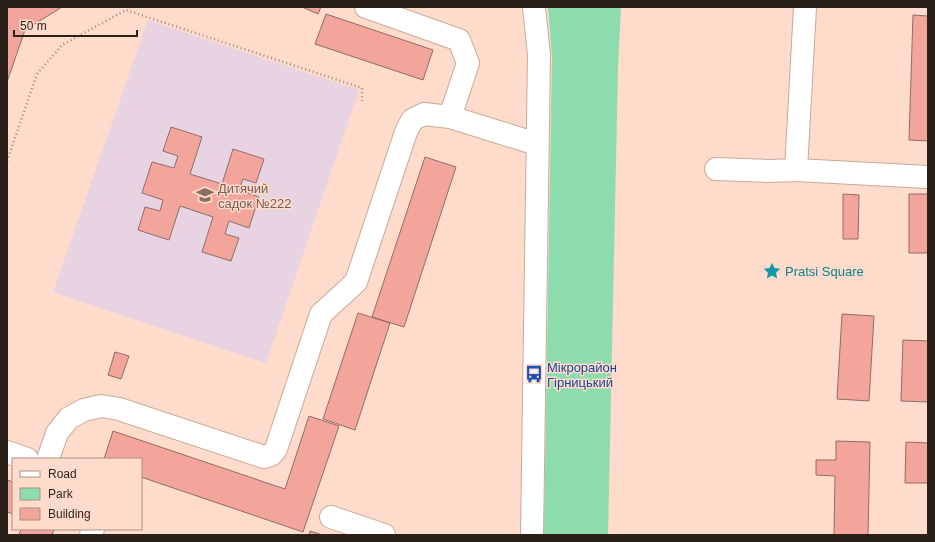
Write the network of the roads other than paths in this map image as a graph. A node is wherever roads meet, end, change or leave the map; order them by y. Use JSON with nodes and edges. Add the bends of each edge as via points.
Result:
{"nodes":[{"id":1,"x":366,"y":7,"type":"edge"},
{"id":2,"x":534,"y":7,"type":"edge"},
{"id":3,"x":805,"y":7,"type":"edge"},
{"id":4,"x":450,"y":117,"type":"junction"},
{"id":5,"x":537,"y":144,"type":"junction"},
{"id":6,"x":716,"y":169,"type":"dead end"},
{"id":7,"x":796,"y":170,"type":"junction"},
{"id":8,"x":928,"y":177,"type":"edge"},
{"id":9,"x":7,"y":452,"type":"edge"},
{"id":10,"x":24,"y":458,"type":"edge"},
{"id":11,"x":48,"y":458,"type":"edge"},
{"id":12,"x":331,"y":517,"type":"dead end"},
{"id":13,"x":384,"y":535,"type":"edge"},
{"id":14,"x":532,"y":535,"type":"edge"}],
"edges":[{"from":1,"to":4,"type":"street","via":[[459,40],[468,63]]},
{"from":2,"to":5,"type":"street","via":[[539,55]]},
{"from":3,"to":7,"type":"street"},
{"from":4,"to":5,"type":"street"},
{"from":4,"to":11,"type":"street","via":[[424,114],[412,120],[356,282],[321,314],[276,449],[271,454],[264,457],[119,409],[101,406],[84,410],[69,418],[57,432]]},
{"from":5,"to":14,"type":"street"},
{"from":6,"to":7,"type":"street"},
{"from":7,"to":8,"type":"street"},
{"from":9,"to":10,"type":"street"},
{"from":12,"to":13,"type":"street"}]}
